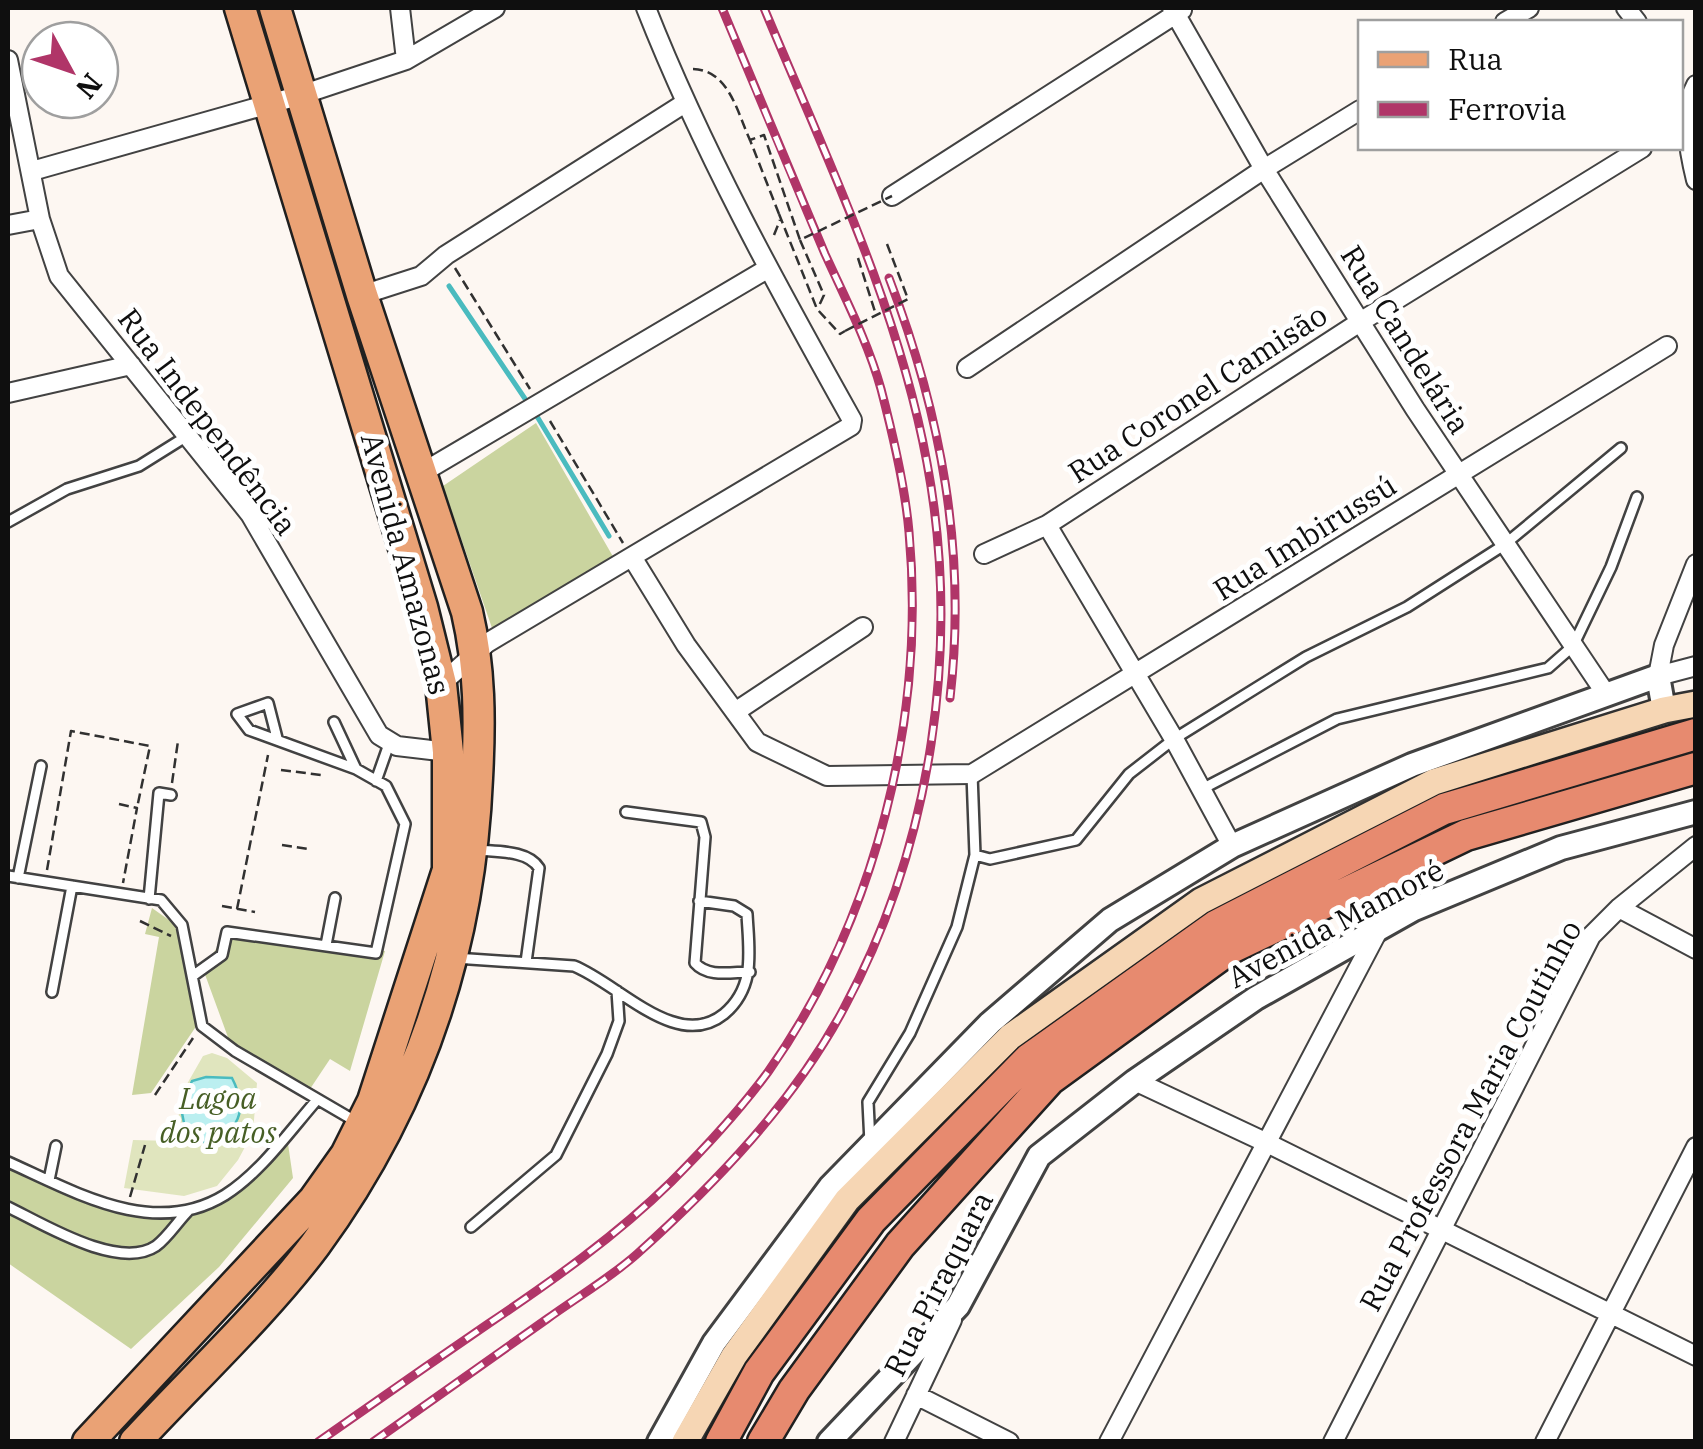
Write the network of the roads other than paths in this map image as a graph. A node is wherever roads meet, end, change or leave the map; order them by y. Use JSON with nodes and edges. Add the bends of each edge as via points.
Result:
{"nodes":[{"id":1,"x":240,"y":8,"type":"edge"},
{"id":2,"x":276,"y":8,"type":"edge"},
{"id":3,"x":400,"y":8,"type":"edge"},
{"id":4,"x":495,"y":8,"type":"edge"},
{"id":5,"x":646,"y":8,"type":"edge"},
{"id":6,"x":1178,"y":10,"type":"edge"},
{"id":7,"x":8,"y":60,"type":"edge"},
{"id":8,"x":406,"y":60,"type":"junction"},
{"id":9,"x":1689,"y":88,"type":"edge"},
{"id":10,"x":301,"y":94,"type":"junction"},
{"id":11,"x":686,"y":102,"type":"junction"},
{"id":12,"x":271,"y":103,"type":"junction"},
{"id":13,"x":1358,"y":111,"type":"edge"},
{"id":14,"x":1688,"y":138,"type":"edge"},
{"id":15,"x":1639,"y":150,"type":"edge"},
{"id":16,"x":1264,"y":169,"type":"junction"},
{"id":17,"x":32,"y":171,"type":"junction"},
{"id":18,"x":1696,"y":180,"type":"edge"},
{"id":19,"x":892,"y":196,"type":"road end"},
{"id":20,"x":40,"y":219,"type":"junction"},
{"id":21,"x":8,"y":226,"type":"edge"},
{"id":22,"x":767,"y":269,"type":"junction"},
{"id":23,"x":362,"y":294,"type":"junction"},
{"id":24,"x":1360,"y":322,"type":"junction"},
{"id":25,"x":1667,"y":346,"type":"dead end"},
{"id":26,"x":131,"y":365,"type":"junction"},
{"id":27,"x":967,"y":368,"type":"dead end"},
{"id":28,"x":8,"y":393,"type":"edge"},
{"id":29,"x":187,"y":436,"type":"junction"},
{"id":30,"x":1621,"y":448,"type":"dead end"},
{"id":31,"x":420,"y":474,"type":"junction"},
{"id":32,"x":1458,"y":475,"type":"junction"},
{"id":33,"x":1637,"y":497,"type":"dead end"},
{"id":34,"x":8,"y":522,"type":"edge"},
{"id":35,"x":1047,"y":525,"type":"junction"},
{"id":36,"x":1504,"y":545,"type":"junction"},
{"id":37,"x":984,"y":554,"type":"dead end"},
{"id":38,"x":632,"y":557,"type":"junction"},
{"id":39,"x":1696,"y":564,"type":"edge"},
{"id":40,"x":863,"y":626,"type":"dead end"},
{"id":41,"x":1573,"y":646,"type":"junction"},
{"id":42,"x":476,"y":652,"type":"junction"},
{"id":43,"x":1696,"y":666,"type":"edge"},
{"id":44,"x":1136,"y":676,"type":"junction"},
{"id":45,"x":1658,"y":676,"type":"junction"},
{"id":46,"x":441,"y":684,"type":"junction"},
{"id":47,"x":1606,"y":694,"type":"junction"},
{"id":48,"x":1696,"y":704,"type":"edge"},
{"id":49,"x":1664,"y":710,"type":"junction"},
{"id":50,"x":735,"y":712,"type":"junction"},
{"id":51,"x":334,"y":722,"type":"dead end"},
{"id":52,"x":1696,"y":734,"type":"edge"},
{"id":53,"x":276,"y":738,"type":"junction"},
{"id":54,"x":1174,"y":739,"type":"junction"},
{"id":55,"x":389,"y":744,"type":"junction"},
{"id":56,"x":448,"y":752,"type":"junction"},
{"id":57,"x":41,"y":766,"type":"dead end"},
{"id":58,"x":1696,"y":768,"type":"edge"},
{"id":59,"x":356,"y":770,"type":"junction"},
{"id":60,"x":972,"y":774,"type":"junction"},
{"id":61,"x":376,"y":781,"type":"junction"},
{"id":62,"x":1200,"y":791,"type":"junction"},
{"id":63,"x":171,"y":795,"type":"dead end"},
{"id":64,"x":626,"y":812,"type":"dead end"},
{"id":65,"x":1696,"y":812,"type":"edge"},
{"id":66,"x":1232,"y":846,"type":"junction"},
{"id":67,"x":1696,"y":846,"type":"edge"},
{"id":68,"x":474,"y":850,"type":"junction"},
{"id":69,"x":974,"y":855,"type":"junction"},
{"id":70,"x":13,"y":877,"type":"edge"},
{"id":71,"x":72,"y":886,"type":"junction"},
{"id":72,"x":335,"y":898,"type":"dead end"},
{"id":73,"x":149,"y":899,"type":"junction"},
{"id":74,"x":699,"y":901,"type":"junction"},
{"id":75,"x":1619,"y":908,"type":"junction"},
{"id":76,"x":1380,"y":927,"type":"junction"},
{"id":77,"x":326,"y":945,"type":"junction"},
{"id":78,"x":1696,"y":949,"type":"edge"},
{"id":79,"x":452,"y":957,"type":"junction"},
{"id":80,"x":526,"y":962,"type":"junction"},
{"id":81,"x":750,"y":972,"type":"junction"},
{"id":82,"x":194,"y":975,"type":"junction"},
{"id":83,"x":617,"y":991,"type":"junction"},
{"id":84,"x":52,"y":992,"type":"dead end"},
{"id":85,"x":1134,"y":1082,"type":"junction"},
{"id":86,"x":316,"y":1101,"type":"junction"},
{"id":87,"x":362,"y":1124,"type":"junction"},
{"id":88,"x":1267,"y":1143,"type":"junction"},
{"id":89,"x":56,"y":1146,"type":"dead end"},
{"id":90,"x":870,"y":1146,"type":"junction"},
{"id":91,"x":1696,"y":1148,"type":"edge"},
{"id":92,"x":1040,"y":1156,"type":"joint"},
{"id":93,"x":8,"y":1162,"type":"edge"},
{"id":94,"x":49,"y":1180,"type":"junction"},
{"id":95,"x":8,"y":1207,"type":"edge"},
{"id":96,"x":189,"y":1210,"type":"junction"},
{"id":97,"x":470,"y":1227,"type":"dead end"},
{"id":98,"x":1441,"y":1229,"type":"junction"},
{"id":99,"x":958,"y":1306,"type":"junction"},
{"id":100,"x":1610,"y":1312,"type":"junction"},
{"id":101,"x":1696,"y":1356,"type":"edge"},
{"id":102,"x":916,"y":1395,"type":"junction"},
{"id":103,"x":88,"y":1442,"type":"edge"},
{"id":104,"x":135,"y":1442,"type":"edge"},
{"id":105,"x":659,"y":1442,"type":"edge"},
{"id":106,"x":686,"y":1442,"type":"edge"},
{"id":107,"x":721,"y":1442,"type":"edge"},
{"id":108,"x":763,"y":1442,"type":"edge"},
{"id":109,"x":829,"y":1442,"type":"edge"},
{"id":110,"x":894,"y":1442,"type":"edge"},
{"id":111,"x":1008,"y":1442,"type":"edge"},
{"id":112,"x":1109,"y":1442,"type":"edge"},
{"id":113,"x":1333,"y":1442,"type":"edge"},
{"id":114,"x":1545,"y":1442,"type":"edge"}],
"edges":[{"from":1,"to":12,"type":"main road","name":"Avenida Amazonas"},
{"from":2,"to":10,"type":"main road","name":"Avenida Amazonas"},
{"from":3,"to":8,"type":"street"},
{"from":4,"to":8,"type":"street"},
{"from":5,"to":11,"type":"street"},
{"from":6,"to":16,"type":"street","name":"Rua Candelária"},
{"from":6,"to":19,"type":"street"},
{"from":7,"to":17,"type":"street","name":"Rua Independência"},
{"from":8,"to":10,"type":"street"},
{"from":9,"to":14,"type":"street"},
{"from":10,"to":12,"type":"street"},
{"from":10,"to":23,"type":"main road","name":"Avenida Amazonas"},
{"from":11,"to":22,"type":"street"},
{"from":11,"to":23,"type":"street","via":[[446,254],[422,276]]},
{"from":12,"to":17,"type":"street"},
{"from":12,"to":46,"type":"main road","name":"Avenida Amazonas"},
{"from":13,"to":16,"type":"street"},
{"from":14,"to":18,"type":"street"},
{"from":15,"to":24,"type":"street","name":"Rua Coronel Camisão"},
{"from":16,"to":24,"type":"street","name":"Rua Candelária"},
{"from":16,"to":27,"type":"street"},
{"from":17,"to":20,"type":"street","name":"Rua Independência"},
{"from":20,"to":21,"type":"street"},
{"from":20,"to":26,"type":"street","name":"Rua Independência","via":[[59,276]]},
{"from":22,"to":31,"type":"street"},
{"from":22,"to":38,"type":"street","via":[[851,426]]},
{"from":23,"to":31,"type":"main road","name":"Avenida Amazonas"},
{"from":24,"to":32,"type":"street","name":"Rua Candelária"},
{"from":24,"to":35,"type":"street","name":"Rua Coronel Camisão"},
{"from":25,"to":32,"type":"street","name":"Rua Imbirussú"},
{"from":26,"to":28,"type":"street"},
{"from":26,"to":29,"type":"street","name":"Rua Independência"},
{"from":29,"to":34,"type":"lane","via":[[139,466],[68,489]]},
{"from":29,"to":55,"type":"street","name":"Rua Independência","via":[[250,514]]},
{"from":30,"to":36,"type":"lane"},
{"from":31,"to":42,"type":"main road","name":"Avenida Amazonas"},
{"from":32,"to":36,"type":"street","name":"Rua Candelária"},
{"from":32,"to":44,"type":"street","name":"Rua Imbirussú"},
{"from":33,"to":41,"type":"lane","via":[[1612,568]]},
{"from":35,"to":37,"type":"street","name":"Rua Coronel Camisão"},
{"from":35,"to":44,"type":"street"},
{"from":36,"to":41,"type":"street","name":"Rua Candelária"},
{"from":36,"to":54,"type":"lane"},
{"from":38,"to":42,"type":"street"},
{"from":38,"to":50,"type":"street"},
{"from":39,"to":45,"type":"street"},
{"from":40,"to":50,"type":"street"},
{"from":41,"to":47,"type":"street","name":"Rua Candelária"},
{"from":41,"to":62,"type":"lane","via":[[1548,668],[1337,719]]},
{"from":42,"to":46,"type":"street"},
{"from":42,"to":68,"type":"main road","name":"Avenida Amazonas"},
{"from":43,"to":45,"type":"street"},
{"from":44,"to":54,"type":"street"},
{"from":44,"to":60,"type":"street","name":"Rua Imbirussú"},
{"from":45,"to":47,"type":"street"},
{"from":45,"to":49,"type":"street"},
{"from":46,"to":56,"type":"main road","name":"Avenida Amazonas"},
{"from":47,"to":66,"type":"street","via":[[1412,765]]},
{"from":48,"to":49,"type":"main road"},
{"from":49,"to":106,"type":"main road","via":[[1434,782],[1202,901],[1010,1037],[847,1200],[734,1356]]},
{"from":50,"to":60,"type":"street","via":[[757,742],[827,776]]},
{"from":51,"to":59,"type":"lane"},
{"from":52,"to":107,"type":"highway","via":[[1444,809],[1217,925],[1029,1059],[872,1220],[759,1372]]},
{"from":53,"to":53,"type":"lane","via":[[268,703],[236,714],[249,730]]},
{"from":53,"to":59,"type":"lane"},
{"from":54,"to":62,"type":"street"},
{"from":54,"to":69,"type":"lane","via":[[1129,774],[1076,840],[990,859]]},
{"from":55,"to":56,"type":"street"},
{"from":55,"to":61,"type":"lane"},
{"from":56,"to":87,"type":"main road","name":"Avenida Amazonas","via":[[448,870]]},
{"from":57,"to":70,"type":"lane"},
{"from":58,"to":108,"type":"highway","via":[[1466,835],[1229,949],[1050,1079],[900,1245]]},
{"from":59,"to":61,"type":"lane"},
{"from":60,"to":69,"type":"lane"},
{"from":61,"to":77,"type":"lane","via":[[386,786],[405,824],[376,954]]},
{"from":62,"to":66,"type":"street"},
{"from":63,"to":73,"type":"lane","via":[[159,793]]},
{"from":64,"to":74,"type":"lane","via":[[701,822]]},
{"from":65,"to":76,"type":"street","name":"Avenida Mamoré","via":[[1561,848]]},
{"from":66,"to":90,"type":"street","via":[[1110,920],[990,1023]]},
{"from":67,"to":75,"type":"street","name":"Rua Professora Maria Coutinho"},
{"from":68,"to":79,"type":"main road","name":"Avenida Amazonas"},
{"from":68,"to":80,"type":"lane","via":[[527,856],[539,868]]},
{"from":69,"to":90,"type":"lane","via":[[958,927],[910,1034],[868,1102]]},
{"from":70,"to":71,"type":"lane"},
{"from":71,"to":73,"type":"lane"},
{"from":71,"to":84,"type":"lane"},
{"from":72,"to":77,"type":"lane"},
{"from":73,"to":82,"type":"lane","via":[[160,900],[182,925]]},
{"from":74,"to":81,"type":"lane","via":[[747,914]]},
{"from":74,"to":81,"type":"lane","via":[[695,963],[709,972]]},
{"from":75,"to":78,"type":"street"},
{"from":75,"to":98,"type":"street","name":"Rua Professora Maria Coutinho","via":[[1591,936]]},
{"from":76,"to":85,"type":"street","name":"Avenida Mamoré","via":[[1256,998]]},
{"from":76,"to":88,"type":"street"},
{"from":77,"to":82,"type":"lane","via":[[227,932],[222,955]]},
{"from":79,"to":80,"type":"lane"},
{"from":79,"to":104,"type":"main road","name":"Avenida Amazonas","via":[[420,1061],[358,1181],[314,1247]]},
{"from":80,"to":83,"type":"lane","via":[[574,966]]},
{"from":81,"to":83,"type":"lane","via":[[729,1009],[694,1028]]},
{"from":82,"to":86,"type":"lane","via":[[202,1026]]},
{"from":83,"to":97,"type":"lane","via":[[618,1021],[607,1054],[556,1155]]},
{"from":85,"to":88,"type":"street"},
{"from":85,"to":92,"type":"street","name":"Avenida Mamoré"},
{"from":86,"to":87,"type":"lane"},
{"from":86,"to":96,"type":"lane","via":[[227,1194]]},
{"from":87,"to":103,"type":"main road","name":"Avenida Amazonas","via":[[314,1200]]},
{"from":88,"to":98,"type":"street"},
{"from":88,"to":112,"type":"street"},
{"from":89,"to":94,"type":"lane"},
{"from":90,"to":105,"type":"street","via":[[830,1187],[714,1343]]},
{"from":91,"to":100,"type":"street"},
{"from":92,"to":99,"type":"street","name":"Rua Piraquara"},
{"from":93,"to":94,"type":"lane"},
{"from":94,"to":96,"type":"lane","via":[[127,1210]]},
{"from":95,"to":96,"type":"lane","via":[[86,1244],[126,1254],[155,1247]]},
{"from":98,"to":100,"type":"street"},
{"from":98,"to":113,"type":"street","name":"Rua Professora Maria Coutinho"},
{"from":99,"to":102,"type":"street","name":"Rua Piraquara"},
{"from":99,"to":109,"type":"street"},
{"from":100,"to":101,"type":"street"},
{"from":100,"to":114,"type":"street"},
{"from":102,"to":110,"type":"street","name":"Rua Piraquara"},
{"from":102,"to":111,"type":"street"}]}
